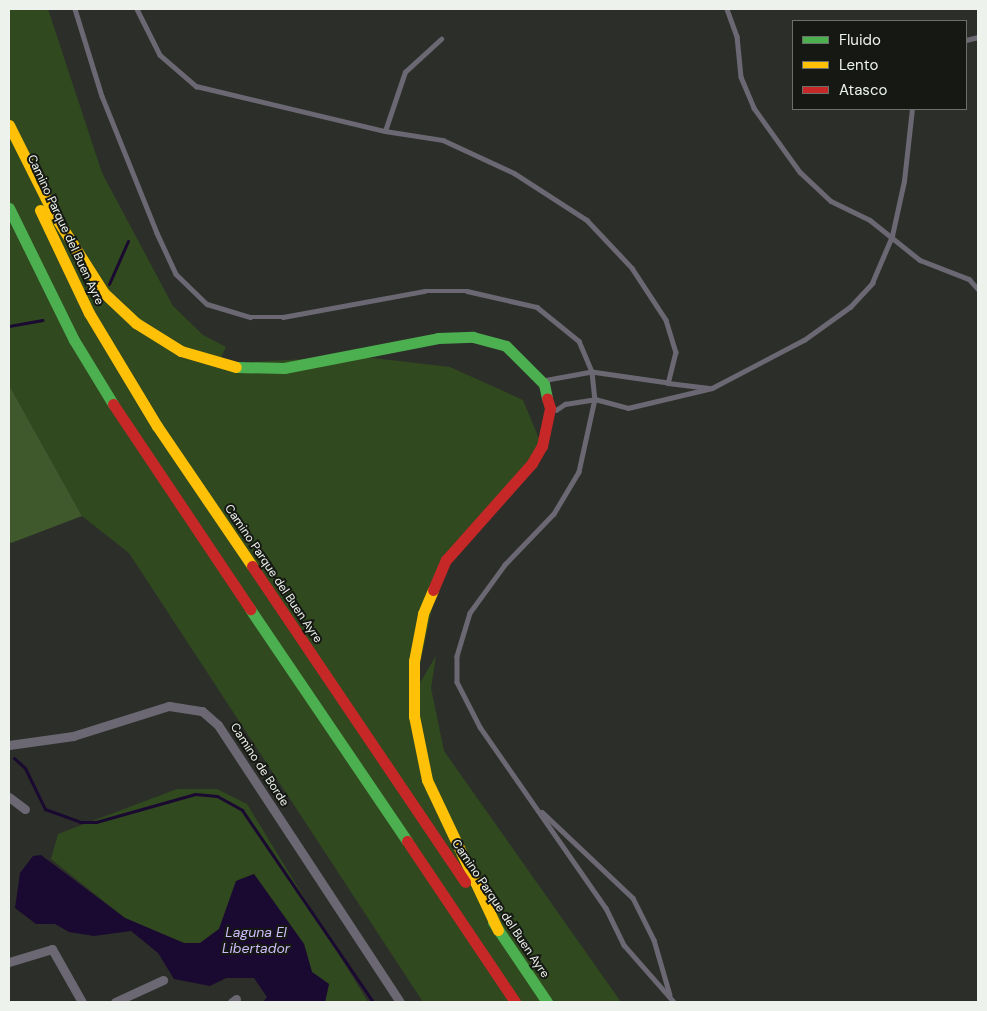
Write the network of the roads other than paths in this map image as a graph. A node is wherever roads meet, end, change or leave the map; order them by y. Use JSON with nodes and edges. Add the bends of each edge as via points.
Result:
{"nodes":[{"id":1,"x":75,"y":9,"type":"edge"},
{"id":2,"x":137,"y":9,"type":"edge"},
{"id":3,"x":727,"y":9,"type":"edge"},
{"id":4,"x":440,"y":39,"type":"dead end"},
{"id":5,"x":912,"y":110,"type":"edge"},
{"id":6,"x":9,"y":125,"type":"edge"},
{"id":7,"x":385,"y":131,"type":"junction"},
{"id":8,"x":9,"y":142,"type":"edge"},
{"id":9,"x":9,"y":208,"type":"edge"},
{"id":10,"x":892,"y":236,"type":"junction"},
{"id":11,"x":978,"y":289,"type":"edge"},
{"id":12,"x":592,"y":372,"type":"junction"},
{"id":13,"x":538,"y":375,"type":"junction"},
{"id":14,"x":668,"y":383,"type":"junction"},
{"id":15,"x":712,"y":388,"type":"junction"},
{"id":16,"x":595,"y":399,"type":"junction"},
{"id":17,"x":549,"y":419,"type":"junction"},
{"id":18,"x":9,"y":745,"type":"edge"},
{"id":19,"x":9,"y":797,"type":"edge"},
{"id":20,"x":535,"y":806,"type":"junction"},
{"id":21,"x":25,"y":809,"type":"dead end"},
{"id":22,"x":498,"y":930,"type":"junction"},
{"id":23,"x":9,"y":962,"type":"edge"},
{"id":24,"x":163,"y":980,"type":"dead end"},
{"id":25,"x":670,"y":996,"type":"junction"},
{"id":26,"x":82,"y":1002,"type":"edge"},
{"id":27,"x":115,"y":1002,"type":"edge"},
{"id":28,"x":400,"y":1002,"type":"edge"},
{"id":29,"x":515,"y":1002,"type":"edge"},
{"id":30,"x":548,"y":1002,"type":"edge"},
{"id":31,"x":674,"y":1002,"type":"edge"}],
"edges":[{"from":1,"to":12,"type":"lane","via":[[102,96],[157,233],[176,274],[207,304],[250,317],[283,317],[444,289],[498,295],[537,307],[556,318],[579,342]]},
{"from":2,"to":7,"type":"lane","via":[[160,55],[196,86]]},
{"from":3,"to":10,"type":"lane","via":[[737,36],[741,77],[754,108],[772,135],[800,172],[831,200]]},
{"from":4,"to":7,"type":"lane","via":[[405,72]]},
{"from":5,"to":10,"type":"lane","via":[[904,181]]},
{"from":6,"to":13,"type":"highway","via":[[52,213],[104,293],[143,328],[181,351],[218,364],[284,368],[438,338],[473,337],[506,346]]},
{"from":7,"to":14,"type":"lane","via":[[458,147],[552,194],[587,220],[632,268],[666,320],[676,352]]},
{"from":8,"to":22,"type":"highway","name":"Camino Parque del Buen Ayre","via":[[89,313],[157,426]]},
{"from":9,"to":29,"type":"highway","via":[[74,340],[112,404]]},
{"from":10,"to":11,"type":"lane","via":[[920,260],[969,279]]},
{"from":10,"to":15,"type":"lane","via":[[872,283],[850,307],[804,340]]},
{"from":12,"to":13,"type":"lane","via":[[550,381]]},
{"from":12,"to":14,"type":"lane"},
{"from":12,"to":16,"type":"lane"},
{"from":13,"to":17,"type":"highway","via":[[547,391]]},
{"from":14,"to":15,"type":"lane"},
{"from":15,"to":16,"type":"lane","via":[[628,408]]},
{"from":16,"to":17,"type":"lane","via":[[565,404]]},
{"from":16,"to":20,"type":"lane","via":[[589,442],[568,494],[488,586],[462,632],[457,656],[457,682],[465,700]]},
{"from":17,"to":22,"type":"highway","via":[[532,463],[463,538],[440,571],[423,614],[414,661],[414,716],[425,773]]},
{"from":18,"to":28,"type":"street","name":"Camino de Borde","via":[[73,736],[170,706],[202,711],[218,725]]},
{"from":19,"to":21,"type":"street"},
{"from":20,"to":25,"type":"lane","via":[[606,908],[624,945]]},
{"from":20,"to":25,"type":"lane","via":[[633,898],[654,940]]},
{"from":22,"to":30,"type":"highway","name":"Camino Parque del Buen Ayre"},
{"from":23,"to":26,"type":"street","via":[[52,949]]},
{"from":24,"to":27,"type":"street"},
{"from":25,"to":31,"type":"lane"}]}
